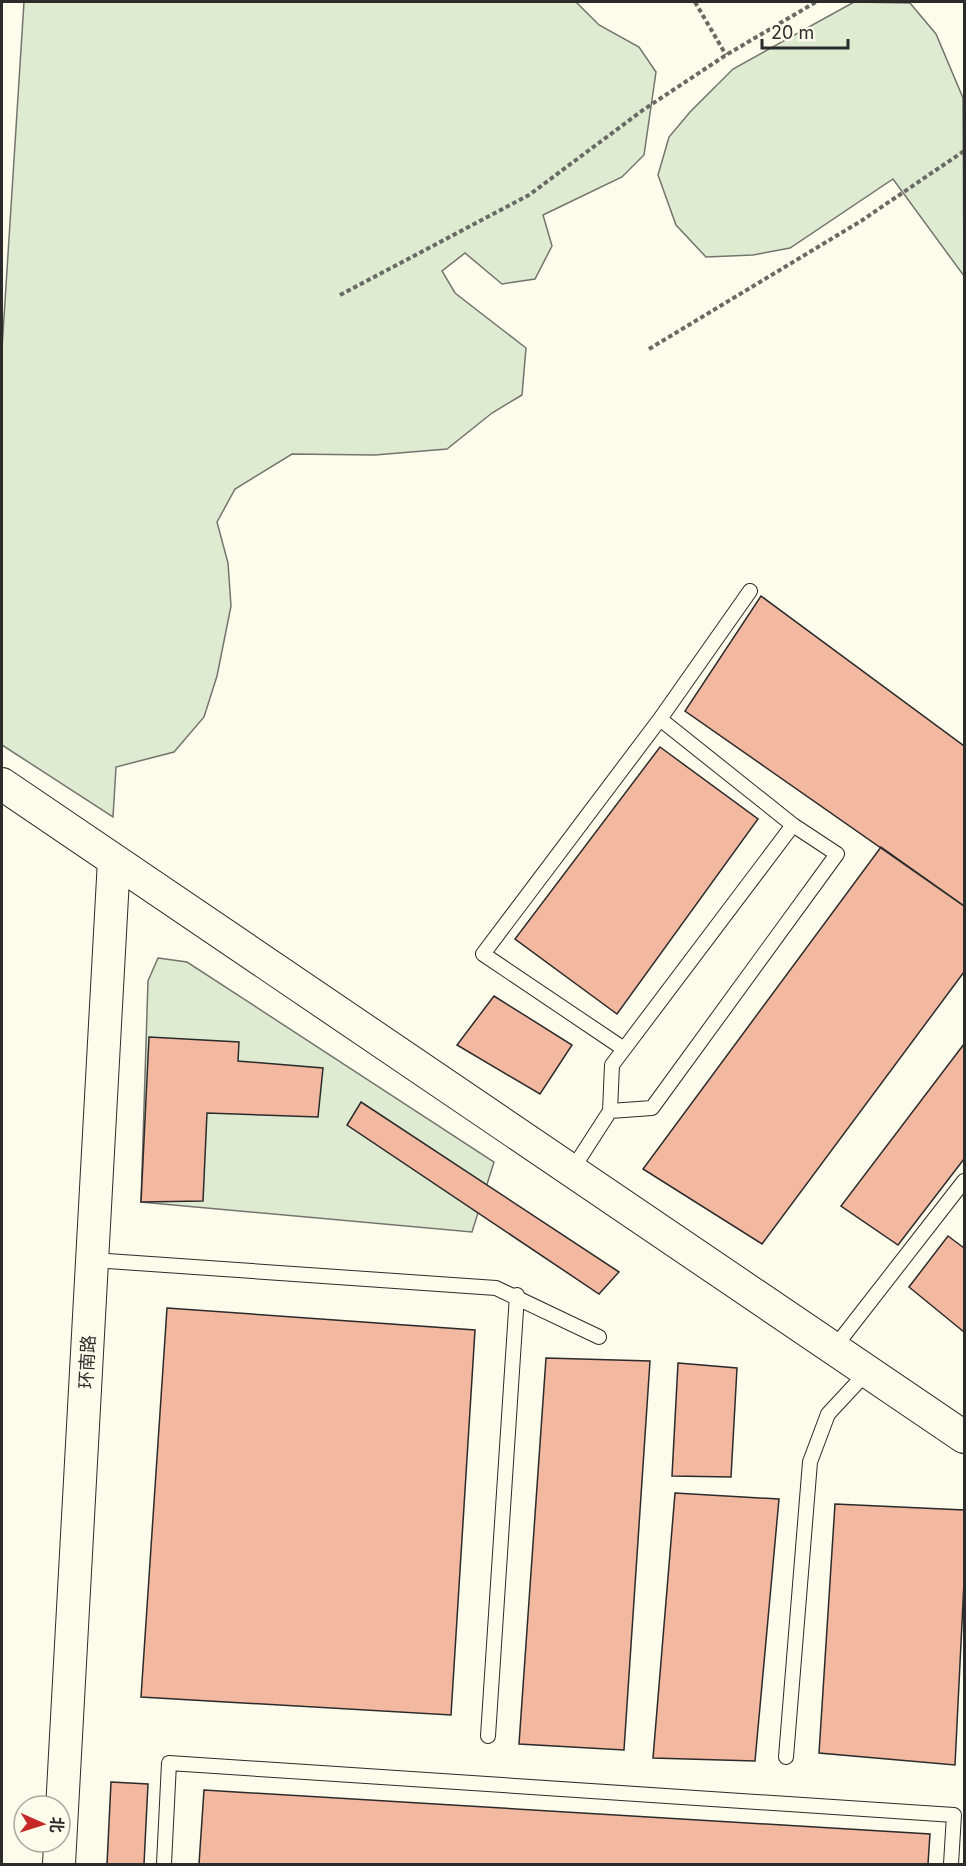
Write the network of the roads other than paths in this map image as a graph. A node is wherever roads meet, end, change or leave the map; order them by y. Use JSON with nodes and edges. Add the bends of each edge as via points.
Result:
{"nodes":[{"id":1,"x":750,"y":591,"type":"dead end"},
{"id":2,"x":660,"y":719,"type":"junction"},
{"id":3,"x":2,"y":784,"type":"edge"},
{"id":4,"x":793,"y":825,"type":"junction"},
{"id":5,"x":114,"y":860,"type":"junction"},
{"id":6,"x":624,"y":1049,"type":"junction"},
{"id":7,"x":610,"y":1111,"type":"junction"},
{"id":8,"x":572,"y":1170,"type":"junction"},
{"id":9,"x":964,"y":1180,"type":"edge"},
{"id":10,"x":93,"y":1260,"type":"junction"},
{"id":11,"x":516,"y":1295,"type":"junction"},
{"id":12,"x":599,"y":1336,"type":"dead end"},
{"id":13,"x":834,"y":1348,"type":"junction"},
{"id":14,"x":868,"y":1371,"type":"junction"},
{"id":15,"x":964,"y":1437,"type":"edge"},
{"id":16,"x":488,"y":1736,"type":"dead end"},
{"id":17,"x":786,"y":1757,"type":"dead end"},
{"id":18,"x":59,"y":1864,"type":"edge"},
{"id":19,"x":164,"y":1864,"type":"edge"},
{"id":20,"x":951,"y":1864,"type":"edge"}],
"edges":[{"from":1,"to":2,"type":"lane"},
{"from":2,"to":4,"type":"lane"},
{"from":2,"to":6,"type":"lane","via":[[483,954]]},
{"from":3,"to":5,"type":"street"},
{"from":4,"to":6,"type":"lane"},
{"from":4,"to":7,"type":"lane","via":[[837,854],[652,1108]]},
{"from":5,"to":8,"type":"street"},
{"from":5,"to":10,"type":"street","name":"环南路"},
{"from":6,"to":7,"type":"lane","via":[[612,1065]]},
{"from":7,"to":8,"type":"lane"},
{"from":8,"to":13,"type":"street"},
{"from":9,"to":13,"type":"lane"},
{"from":10,"to":11,"type":"lane","via":[[496,1288]]},
{"from":10,"to":18,"type":"street","name":"环南路"},
{"from":11,"to":12,"type":"lane"},
{"from":11,"to":16,"type":"lane"},
{"from":13,"to":14,"type":"street"},
{"from":14,"to":15,"type":"street"},
{"from":14,"to":17,"type":"lane","via":[[828,1414],[810,1462]]},
{"from":19,"to":20,"type":"lane","via":[[169,1762],[954,1815]]}]}
